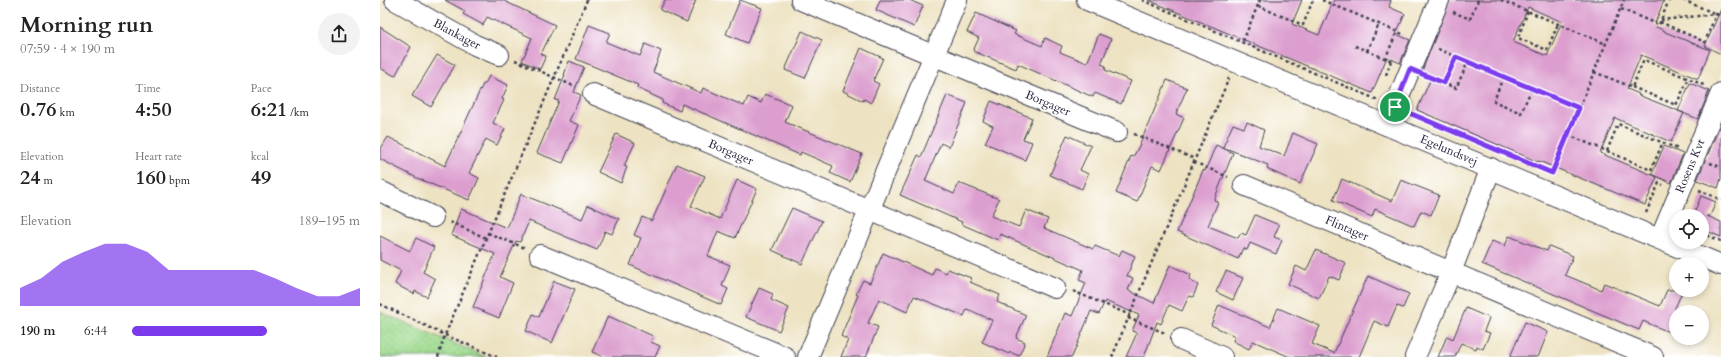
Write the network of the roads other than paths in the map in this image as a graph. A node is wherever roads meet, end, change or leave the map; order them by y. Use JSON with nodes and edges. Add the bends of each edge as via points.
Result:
{"nodes":[{"id":1,"x":395,"y":0,"type":"edge"},
{"id":2,"x":801,"y":0,"type":"edge"},
{"id":3,"x":956,"y":0,"type":"edge"},
{"id":4,"x":1087,"y":0,"type":"edge"},
{"id":5,"x":1438,"y":2,"type":"edge"},
{"id":6,"x":499,"y":55,"type":"road end"},
{"id":7,"x":933,"y":55,"type":"junction"},
{"id":8,"x":1714,"y":90,"type":"edge"},
{"id":9,"x":593,"y":94,"type":"road end"},
{"id":10,"x":1391,"y":116,"type":"junction"},
{"id":11,"x":1117,"y":132,"type":"road end"},
{"id":12,"x":1491,"y":168,"type":"junction"},
{"id":13,"x":1244,"y":185,"type":"road end"},
{"id":14,"x":380,"y":191,"type":"edge"},
{"id":15,"x":869,"y":210,"type":"junction"},
{"id":16,"x":433,"y":217,"type":"road end"},
{"id":17,"x":1660,"y":239,"type":"junction"},
{"id":18,"x":540,"y":255,"type":"road end"},
{"id":19,"x":1721,"y":265,"type":"edge"},
{"id":20,"x":1450,"y":272,"type":"junction"},
{"id":21,"x":1055,"y":288,"type":"road end"},
{"id":22,"x":1181,"y":340,"type":"road end"},
{"id":23,"x":785,"y":357,"type":"edge"},
{"id":24,"x":808,"y":357,"type":"edge"},
{"id":25,"x":1222,"y":357,"type":"edge"},
{"id":26,"x":1415,"y":357,"type":"edge"},
{"id":27,"x":1653,"y":357,"type":"edge"}],
"edges":[{"from":1,"to":6,"type":"street","name":"Blankager","via":[[469,42]]},
{"from":2,"to":7,"type":"street","name":"Borgager"},
{"from":3,"to":7,"type":"street"},
{"from":4,"to":10,"type":"street","name":"Egelundsvej"},
{"from":5,"to":10,"type":"street"},
{"from":7,"to":11,"type":"street","name":"Borgager"},
{"from":7,"to":15,"type":"street"},
{"from":8,"to":17,"type":"street","name":"Rosens Kvt","via":[[1695,156],[1689,191]]},
{"from":9,"to":15,"type":"street","name":"Borgager"},
{"from":10,"to":12,"type":"street","name":"Egelundsvej"},
{"from":12,"to":17,"type":"street","name":"Egelundsvej"},
{"from":12,"to":20,"type":"street"},
{"from":13,"to":20,"type":"street","name":"Flintager"},
{"from":14,"to":16,"type":"street"},
{"from":15,"to":21,"type":"street","name":"Borgager"},
{"from":15,"to":24,"type":"street"},
{"from":17,"to":19,"type":"street","name":"Egelundsvej"},
{"from":18,"to":23,"type":"street"},
{"from":20,"to":26,"type":"street"},
{"from":20,"to":27,"type":"street","name":"Flintager"},
{"from":22,"to":25,"type":"street"}]}
